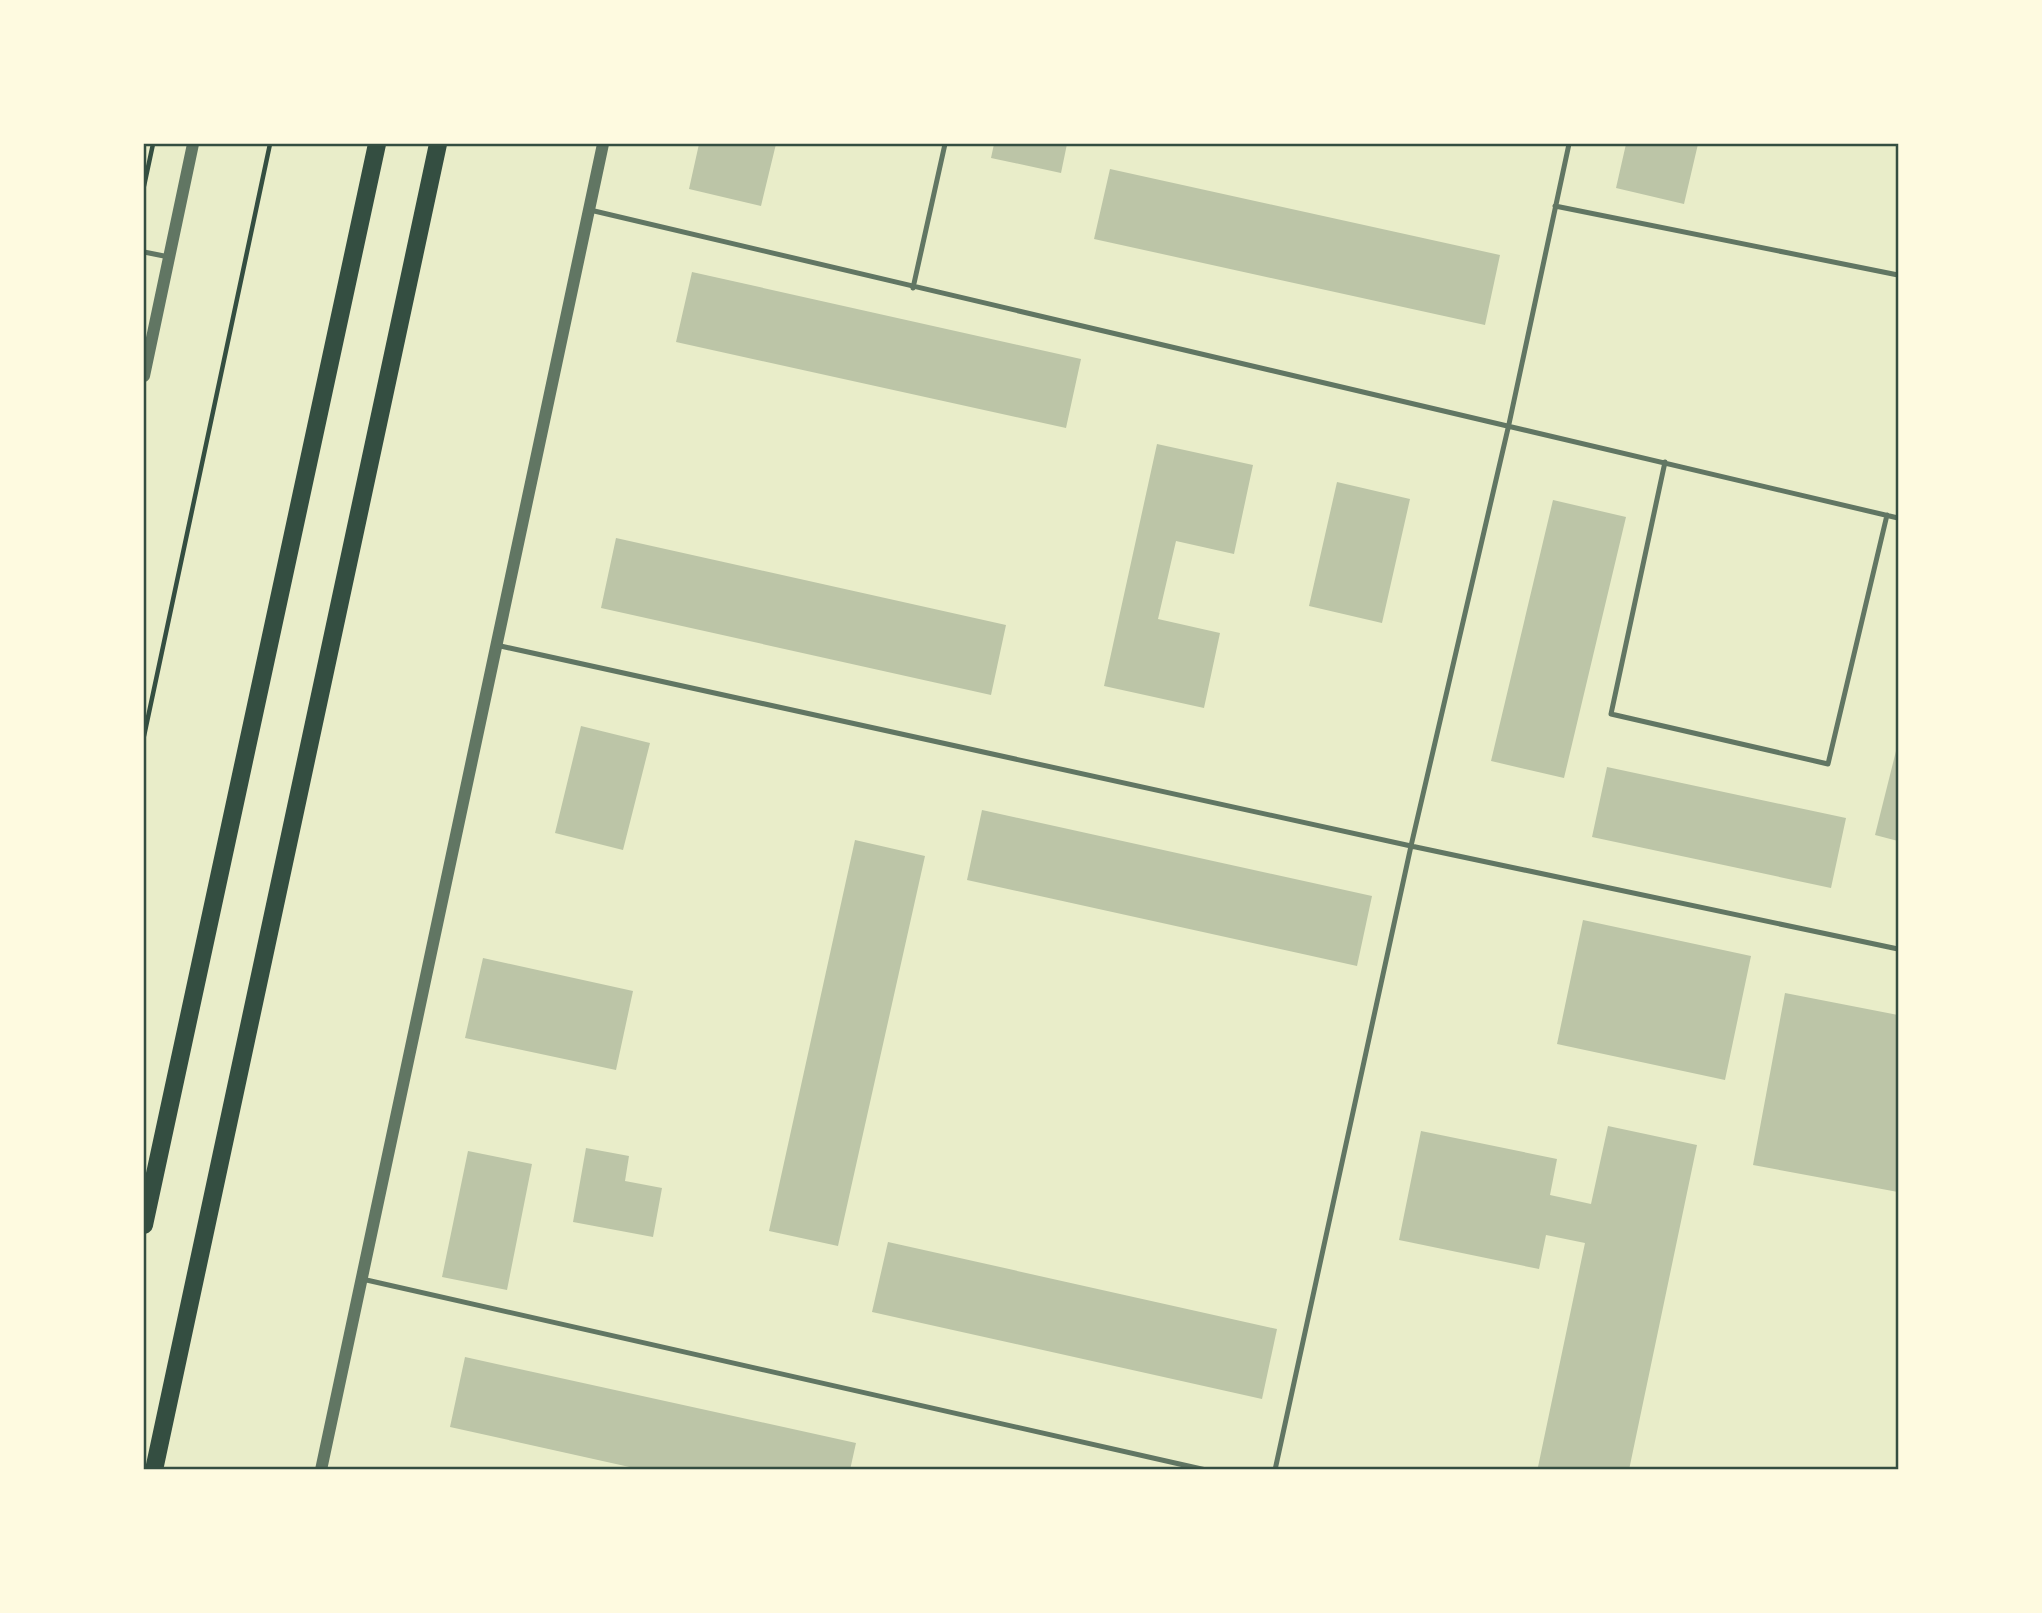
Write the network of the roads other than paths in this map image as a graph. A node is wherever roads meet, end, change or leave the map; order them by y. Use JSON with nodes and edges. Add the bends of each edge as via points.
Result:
{"nodes":[{"id":1,"x":193,"y":144,"type":"edge"},
{"id":2,"x":377,"y":144,"type":"edge"},
{"id":3,"x":438,"y":144,"type":"edge"},
{"id":4,"x":603,"y":144,"type":"edge"},
{"id":5,"x":945,"y":144,"type":"edge"},
{"id":6,"x":1569,"y":144,"type":"edge"},
{"id":7,"x":1555,"y":206,"type":"junction"},
{"id":8,"x":588,"y":210,"type":"junction"},
{"id":9,"x":144,"y":252,"type":"edge"},
{"id":10,"x":169,"y":257,"type":"junction"},
{"id":11,"x":1899,"y":275,"type":"edge"},
{"id":12,"x":913,"y":288,"type":"junction"},
{"id":13,"x":144,"y":376,"type":"edge"},
{"id":14,"x":1509,"y":424,"type":"junction"},
{"id":15,"x":1665,"y":462,"type":"junction"},
{"id":16,"x":1887,"y":515,"type":"junction"},
{"id":17,"x":1899,"y":518,"type":"edge"},
{"id":18,"x":496,"y":645,"type":"junction"},
{"id":19,"x":1411,"y":846,"type":"junction"},
{"id":20,"x":1899,"y":949,"type":"edge"},
{"id":21,"x":144,"y":1225,"type":"edge"},
{"id":22,"x":362,"y":1279,"type":"junction"},
{"id":23,"x":154,"y":1469,"type":"edge"},
{"id":24,"x":321,"y":1469,"type":"edge"},
{"id":25,"x":1206,"y":1469,"type":"edge"},
{"id":26,"x":1275,"y":1469,"type":"edge"}],
"edges":[{"from":1,"to":10,"type":"street"},
{"from":2,"to":21,"type":"main road"},
{"from":3,"to":23,"type":"main road"},
{"from":4,"to":8,"type":"street"},
{"from":5,"to":12,"type":"lane"},
{"from":6,"to":7,"type":"lane"},
{"from":7,"to":11,"type":"lane"},
{"from":7,"to":14,"type":"lane"},
{"from":8,"to":12,"type":"lane"},
{"from":8,"to":18,"type":"street"},
{"from":9,"to":10,"type":"lane"},
{"from":10,"to":13,"type":"street"},
{"from":12,"to":14,"type":"lane"},
{"from":14,"to":15,"type":"lane"},
{"from":14,"to":19,"type":"lane"},
{"from":15,"to":16,"type":"lane"},
{"from":15,"to":16,"type":"lane","via":[[1611,714],[1828,764]]},
{"from":16,"to":17,"type":"lane"},
{"from":18,"to":19,"type":"lane"},
{"from":18,"to":22,"type":"street"},
{"from":19,"to":20,"type":"lane"},
{"from":19,"to":26,"type":"lane"},
{"from":22,"to":24,"type":"street"},
{"from":22,"to":25,"type":"lane"}]}
